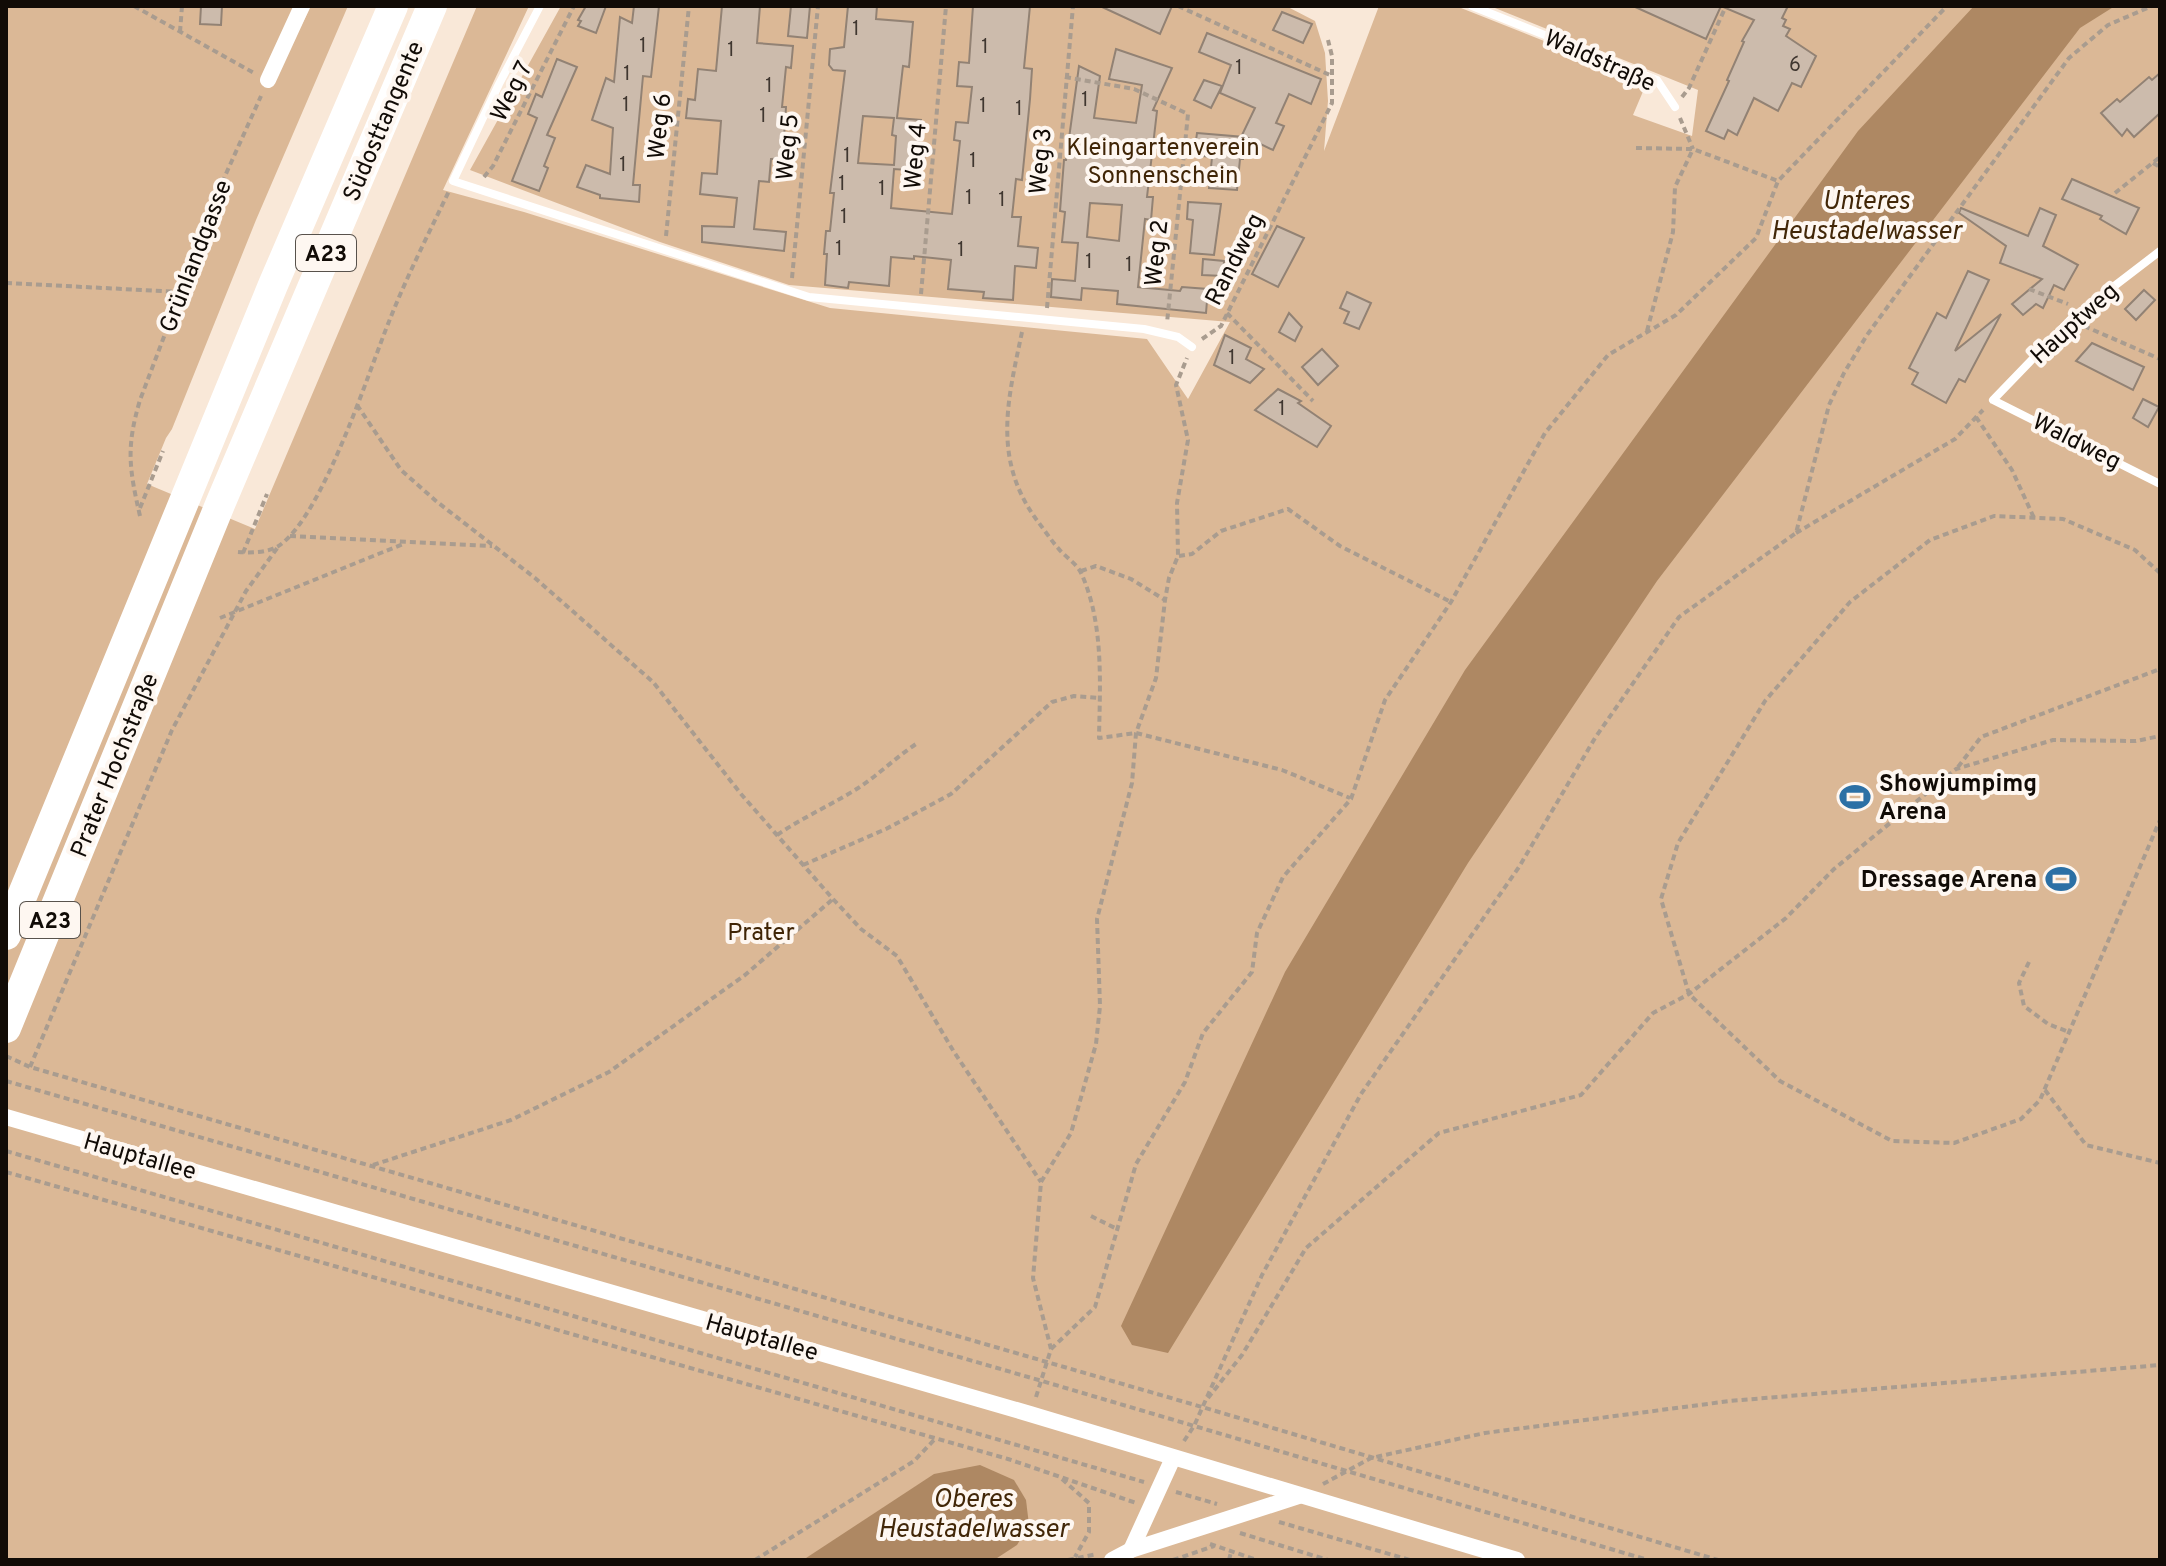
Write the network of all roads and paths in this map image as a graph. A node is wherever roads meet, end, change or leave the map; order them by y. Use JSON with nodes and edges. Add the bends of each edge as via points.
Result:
{"nodes":[{"id":1,"x":134,"y":6,"type":"edge"},
{"id":2,"x":182,"y":6,"type":"edge"},
{"id":3,"x":302,"y":6,"type":"edge"},
{"id":4,"x":393,"y":6,"type":"edge"},
{"id":5,"x":432,"y":6,"type":"edge"},
{"id":6,"x":540,"y":6,"type":"edge"},
{"id":7,"x":574,"y":6,"type":"edge"},
{"id":8,"x":689,"y":6,"type":"edge"},
{"id":9,"x":818,"y":6,"type":"edge"},
{"id":10,"x":946,"y":6,"type":"edge"},
{"id":11,"x":1073,"y":6,"type":"edge"},
{"id":12,"x":1178,"y":6,"type":"edge"},
{"id":13,"x":1472,"y":6,"type":"edge"},
{"id":14,"x":1726,"y":6,"type":"edge"},
{"id":15,"x":2152,"y":6,"type":"edge"},
{"id":16,"x":1945,"y":7,"type":"edge"},
{"id":17,"x":180,"y":33,"type":"junction"},
{"id":18,"x":1328,"y":40,"type":"dead end"},
{"id":19,"x":1332,"y":76,"type":"junction"},
{"id":20,"x":1065,"y":77,"type":"junction"},
{"id":21,"x":268,"y":80,"type":"junction"},
{"id":22,"x":1675,"y":107,"type":"junction"},
{"id":23,"x":1636,"y":148,"type":"dead end"},
{"id":24,"x":1693,"y":149,"type":"junction"},
{"id":25,"x":2160,"y":157,"type":"edge"},
{"id":26,"x":2153,"y":163,"type":"junction"},
{"id":27,"x":2160,"y":167,"type":"edge"},
{"id":28,"x":453,"y":181,"type":"junction"},
{"id":29,"x":1778,"y":181,"type":"junction"},
{"id":30,"x":474,"y":188,"type":"junction"},
{"id":31,"x":2115,"y":193,"type":"dead end"},
{"id":32,"x":665,"y":250,"type":"junction"},
{"id":33,"x":2160,"y":251,"type":"edge"},
{"id":34,"x":6,"y":283,"type":"edge"},
{"id":35,"x":2029,"y":289,"type":"dead end"},
{"id":36,"x":182,"y":292,"type":"junction"},
{"id":37,"x":791,"y":292,"type":"junction"},
{"id":38,"x":2088,"y":307,"type":"junction"},
{"id":39,"x":920,"y":308,"type":"junction"},
{"id":40,"x":1227,"y":313,"type":"junction"},
{"id":41,"x":1025,"y":318,"type":"junction"},
{"id":42,"x":1046,"y":319,"type":"junction"},
{"id":43,"x":2070,"y":320,"type":"junction"},
{"id":44,"x":1647,"y":331,"type":"junction"},
{"id":45,"x":1166,"y":334,"type":"junction"},
{"id":46,"x":1192,"y":347,"type":"junction"},
{"id":47,"x":2160,"y":359,"type":"edge"},
{"id":48,"x":1993,"y":400,"type":"junction"},
{"id":49,"x":1313,"y":401,"type":"dead end"},
{"id":50,"x":357,"y":405,"type":"junction"},
{"id":51,"x":1976,"y":417,"type":"junction"},
{"id":52,"x":163,"y":451,"type":"dead end"},
{"id":53,"x":2160,"y":484,"type":"edge"},
{"id":54,"x":189,"y":489,"type":"joint"},
{"id":55,"x":267,"y":494,"type":"dead end"},
{"id":56,"x":221,"y":502,"type":"joint"},
{"id":57,"x":2034,"y":518,"type":"junction"},
{"id":58,"x":1796,"y":533,"type":"junction"},
{"id":59,"x":289,"y":536,"type":"junction"},
{"id":60,"x":405,"y":543,"type":"junction"},
{"id":61,"x":495,"y":546,"type":"junction"},
{"id":62,"x":278,"y":547,"type":"junction"},
{"id":63,"x":1178,"y":556,"type":"junction"},
{"id":64,"x":1081,"y":571,"type":"junction"},
{"id":65,"x":2160,"y":573,"type":"edge"},
{"id":66,"x":1165,"y":600,"type":"junction"},
{"id":67,"x":1451,"y":602,"type":"junction"},
{"id":68,"x":233,"y":613,"type":"junction"},
{"id":69,"x":220,"y":618,"type":"dead end"},
{"id":70,"x":2160,"y":669,"type":"edge"},
{"id":71,"x":1100,"y":698,"type":"junction"},
{"id":72,"x":1136,"y":733,"type":"junction"},
{"id":73,"x":2160,"y":736,"type":"edge"},
{"id":74,"x":916,"y":744,"type":"dead end"},
{"id":75,"x":1956,"y":769,"type":"junction"},
{"id":76,"x":1351,"y":799,"type":"junction"},
{"id":77,"x":2160,"y":820,"type":"edge"},
{"id":78,"x":777,"y":835,"type":"junction"},
{"id":79,"x":803,"y":865,"type":"junction"},
{"id":80,"x":833,"y":899,"type":"junction"},
{"id":81,"x":6,"y":935,"type":"edge"},
{"id":82,"x":2029,"y":962,"type":"dead end"},
{"id":83,"x":1689,"y":994,"type":"junction"},
{"id":84,"x":6,"y":1028,"type":"edge"},
{"id":85,"x":2069,"y":1032,"type":"junction"},
{"id":86,"x":6,"y":1056,"type":"edge"},
{"id":87,"x":30,"y":1067,"type":"junction"},
{"id":88,"x":6,"y":1081,"type":"edge"},
{"id":89,"x":2045,"y":1090,"type":"junction"},
{"id":90,"x":6,"y":1117,"type":"edge"},
{"id":91,"x":6,"y":1151,"type":"edge"},
{"id":92,"x":2160,"y":1163,"type":"edge"},
{"id":93,"x":372,"y":1166,"type":"junction"},
{"id":94,"x":6,"y":1172,"type":"edge"},
{"id":95,"x":1041,"y":1182,"type":"junction"},
{"id":96,"x":1091,"y":1216,"type":"dead end"},
{"id":97,"x":1117,"y":1229,"type":"junction"},
{"id":98,"x":1051,"y":1349,"type":"junction"},
{"id":99,"x":1047,"y":1364,"type":"junction"},
{"id":100,"x":2160,"y":1365,"type":"edge"},
{"id":101,"x":1042,"y":1381,"type":"junction"},
{"id":102,"x":1202,"y":1407,"type":"junction"},
{"id":103,"x":1030,"y":1414,"type":"junction"},
{"id":104,"x":1194,"y":1426,"type":"junction"},
{"id":105,"x":935,"y":1439,"type":"junction"},
{"id":106,"x":1173,"y":1458,"type":"junction"},
{"id":107,"x":1371,"y":1458,"type":"junction"},
{"id":108,"x":1349,"y":1472,"type":"junction"},
{"id":109,"x":1059,"y":1477,"type":"junction"},
{"id":110,"x":1159,"y":1487,"type":"junction"},
{"id":111,"x":1299,"y":1496,"type":"junction"},
{"id":112,"x":1150,"y":1507,"type":"junction"},
{"id":113,"x":1247,"y":1513,"type":"junction"},
{"id":114,"x":1211,"y":1524,"type":"junction"},
{"id":115,"x":1189,"y":1531,"type":"junction"},
{"id":116,"x":1214,"y":1546,"type":"junction"},
{"id":117,"x":1131,"y":1550,"type":"junction"},
{"id":118,"x":1231,"y":1552,"type":"junction"},
{"id":119,"x":1075,"y":1557,"type":"dead end"},
{"id":120,"x":755,"y":1560,"type":"edge"},
{"id":121,"x":1112,"y":1560,"type":"edge"},
{"id":122,"x":1173,"y":1560,"type":"edge"},
{"id":123,"x":1229,"y":1560,"type":"edge"},
{"id":124,"x":1257,"y":1560,"type":"edge"},
{"id":125,"x":1328,"y":1560,"type":"edge"},
{"id":126,"x":1410,"y":1560,"type":"edge"},
{"id":127,"x":1517,"y":1560,"type":"edge"},
{"id":128,"x":1648,"y":1560,"type":"edge"},
{"id":129,"x":1718,"y":1560,"type":"edge"}],
"edges":[{"from":1,"to":17,"type":"path"},
{"from":2,"to":17,"type":"path"},
{"from":3,"to":21,"type":"street"},
{"from":4,"to":54,"type":"highway","name":"Südosttangente","number":"A23"},
{"from":5,"to":56,"type":"highway","name":"Südosttangente","number":"A23"},
{"from":6,"to":28,"type":"lane"},
{"from":7,"to":30,"type":"path","name":"Weg 7","via":[[493,166]]},
{"from":8,"to":32,"type":"path","name":"Weg 6"},
{"from":9,"to":37,"type":"path","name":"Weg 5"},
{"from":10,"to":39,"type":"path","name":"Weg 4"},
{"from":11,"to":20,"type":"path","name":"Weg 3"},
{"from":12,"to":19,"type":"path"},
{"from":13,"to":22,"type":"lane","name":"Waldstraße","via":[[1657,80]]},
{"from":14,"to":22,"type":"path"},
{"from":15,"to":58,"type":"path","via":[[2108,25],[2069,58],[1867,335],[1829,405]]},
{"from":16,"to":29,"type":"path"},
{"from":17,"to":21,"type":"path"},
{"from":18,"to":19,"type":"path","name":"Randweg"},
{"from":19,"to":40,"type":"path","name":"Randweg","via":[[1332,103]]},
{"from":20,"to":42,"type":"path","name":"Weg 3"},
{"from":20,"to":45,"type":"path","name":"Weg 2","via":[[1134,89],[1188,114]]},
{"from":21,"to":36,"type":"path","name":"Grünlandgasse"},
{"from":22,"to":24,"type":"path"},
{"from":23,"to":24,"type":"path"},
{"from":24,"to":29,"type":"path"},
{"from":24,"to":44,"type":"path","via":[[1675,187],[1673,232]]},
{"from":25,"to":26,"type":"path"},
{"from":26,"to":27,"type":"path"},
{"from":26,"to":31,"type":"path"},
{"from":28,"to":30,"type":"lane"},
{"from":28,"to":50,"type":"path"},
{"from":29,"to":44,"type":"path","via":[[1756,238],[1676,315]]},
{"from":30,"to":32,"type":"lane"},
{"from":32,"to":37,"type":"lane"},
{"from":33,"to":38,"type":"lane","name":"Hauptweg"},
{"from":34,"to":36,"type":"path"},
{"from":35,"to":38,"type":"path"},
{"from":36,"to":52,"type":"path","name":"Grünlandgasse","via":[[130,431],[129,464],[140,513]]},
{"from":37,"to":39,"type":"lane"},
{"from":38,"to":43,"type":"lane","name":"Hauptweg"},
{"from":39,"to":41,"type":"lane"},
{"from":40,"to":46,"type":"path","name":"Randweg","via":[[1221,326]]},
{"from":40,"to":49,"type":"path"},
{"from":41,"to":42,"type":"lane"},
{"from":41,"to":64,"type":"path","via":[[1006,406],[1007,447],[1021,498]]},
{"from":42,"to":45,"type":"lane"},
{"from":43,"to":47,"type":"path"},
{"from":43,"to":48,"type":"lane","name":"Hauptweg"},
{"from":44,"to":67,"type":"path","via":[[1608,355],[1545,433]]},
{"from":45,"to":46,"type":"lane"},
{"from":46,"to":63,"type":"path","via":[[1176,385],[1188,440],[1177,503]]},
{"from":48,"to":51,"type":"path"},
{"from":48,"to":53,"type":"lane","name":"Waldweg"},
{"from":50,"to":59,"type":"path","via":[[326,476]]},
{"from":50,"to":61,"type":"path","via":[[401,470]]},
{"from":51,"to":57,"type":"path","via":[[2012,470]]},
{"from":51,"to":58,"type":"path","via":[[1955,439]]},
{"from":54,"to":81,"type":"highway","name":"Prater Hochstraße","number":"A23"},
{"from":55,"to":62,"type":"path","via":[[241,552]]},
{"from":56,"to":84,"type":"highway","name":"Prater Hochstraße","number":"A23"},
{"from":57,"to":65,"type":"path","via":[[2063,519],[2135,550]]},
{"from":57,"to":83,"type":"path","via":[[1994,516],[1930,540],[1850,602],[1765,701],[1678,843],[1661,899]]},
{"from":58,"to":102,"type":"path","via":[[1679,617],[1595,738],[1519,867],[1361,1094],[1262,1275]]},
{"from":59,"to":60,"type":"path"},
{"from":59,"to":62,"type":"path"},
{"from":60,"to":61,"type":"path"},
{"from":60,"to":68,"type":"path"},
{"from":61,"to":78,"type":"path","via":[[653,682]]},
{"from":62,"to":68,"type":"path"},
{"from":63,"to":66,"type":"path"},
{"from":63,"to":67,"type":"path","via":[[1192,554],[1221,531],[1288,509],[1340,546]]},
{"from":64,"to":66,"type":"path","via":[[1096,566]]},
{"from":64,"to":71,"type":"path","via":[[1099,646]]},
{"from":66,"to":72,"type":"path","via":[[1156,678]]},
{"from":67,"to":76,"type":"path","via":[[1385,700]]},
{"from":68,"to":69,"type":"path"},
{"from":68,"to":87,"type":"path","via":[[172,730]]},
{"from":70,"to":75,"type":"path","via":[[1981,737]]},
{"from":71,"to":72,"type":"path","via":[[1099,738]]},
{"from":71,"to":79,"type":"path","via":[[1074,696],[1052,702],[951,794]]},
{"from":72,"to":76,"type":"path","via":[[1282,770]]},
{"from":72,"to":95,"type":"path","via":[[1132,783],[1097,919],[1096,1044],[1071,1133]]},
{"from":73,"to":75,"type":"path","via":[[2136,741],[2053,740]]},
{"from":74,"to":78,"type":"path","via":[[856,790]]},
{"from":75,"to":83,"type":"path","via":[[1834,869],[1786,918]]},
{"from":76,"to":97,"type":"path","via":[[1283,877],[1257,933],[1252,972],[1203,1033],[1185,1082],[1136,1164]]},
{"from":77,"to":85,"type":"path"},
{"from":78,"to":79,"type":"path"},
{"from":79,"to":80,"type":"path"},
{"from":80,"to":93,"type":"path","via":[[745,975],[609,1072],[511,1120]]},
{"from":80,"to":95,"type":"path","via":[[897,956]]},
{"from":82,"to":85,"type":"path","via":[[2019,983],[2024,1006]]},
{"from":83,"to":89,"type":"path","via":[[1780,1081],[1892,1141],[1954,1143],[2021,1119]]},
{"from":83,"to":102,"type":"path","via":[[1653,1013],[1581,1095],[1439,1133],[1306,1248],[1242,1355]]},
{"from":85,"to":89,"type":"path"},
{"from":86,"to":87,"type":"path"},
{"from":87,"to":93,"type":"path"},
{"from":88,"to":101,"type":"path"},
{"from":89,"to":92,"type":"path","via":[[2086,1145]]},
{"from":90,"to":103,"type":"street","name":"Hauptallee"},
{"from":91,"to":110,"type":"path"},
{"from":93,"to":99,"type":"path"},
{"from":94,"to":105,"type":"path"},
{"from":95,"to":98,"type":"path","via":[[1033,1278]]},
{"from":96,"to":97,"type":"path"},
{"from":97,"to":98,"type":"path","via":[[1095,1307]]},
{"from":98,"to":99,"type":"path"},
{"from":99,"to":101,"type":"path"},
{"from":99,"to":102,"type":"path"},
{"from":100,"to":107,"type":"path","via":[[1730,1401],[1485,1433]]},
{"from":101,"to":103,"type":"path"},
{"from":101,"to":104,"type":"path"},
{"from":102,"to":104,"type":"path"},
{"from":102,"to":107,"type":"path"},
{"from":103,"to":106,"type":"street","name":"Hauptallee"},
{"from":104,"to":106,"type":"path"},
{"from":104,"to":108,"type":"path"},
{"from":105,"to":109,"type":"path"},
{"from":105,"to":120,"type":"path","via":[[914,1461]]},
{"from":106,"to":110,"type":"street"},
{"from":106,"to":111,"type":"street","name":"Hauptallee"},
{"from":107,"to":108,"type":"path"},
{"from":107,"to":129,"type":"path"},
{"from":108,"to":111,"type":"path"},
{"from":108,"to":128,"type":"path"},
{"from":109,"to":112,"type":"path"},
{"from":109,"to":119,"type":"path","via":[[1089,1503],[1089,1532]]},
{"from":110,"to":112,"type":"street"},
{"from":110,"to":113,"type":"path"},
{"from":111,"to":113,"type":"street"},
{"from":111,"to":127,"type":"street","name":"Hauptallee"},
{"from":112,"to":117,"type":"street"},
{"from":113,"to":114,"type":"street"},
{"from":113,"to":126,"type":"path"},
{"from":114,"to":115,"type":"street"},
{"from":114,"to":125,"type":"path"},
{"from":115,"to":116,"type":"path"},
{"from":115,"to":117,"type":"street"},
{"from":116,"to":118,"type":"path"},
{"from":116,"to":122,"type":"path"},
{"from":117,"to":121,"type":"street"},
{"from":118,"to":123,"type":"path"},
{"from":118,"to":124,"type":"path"}]}
